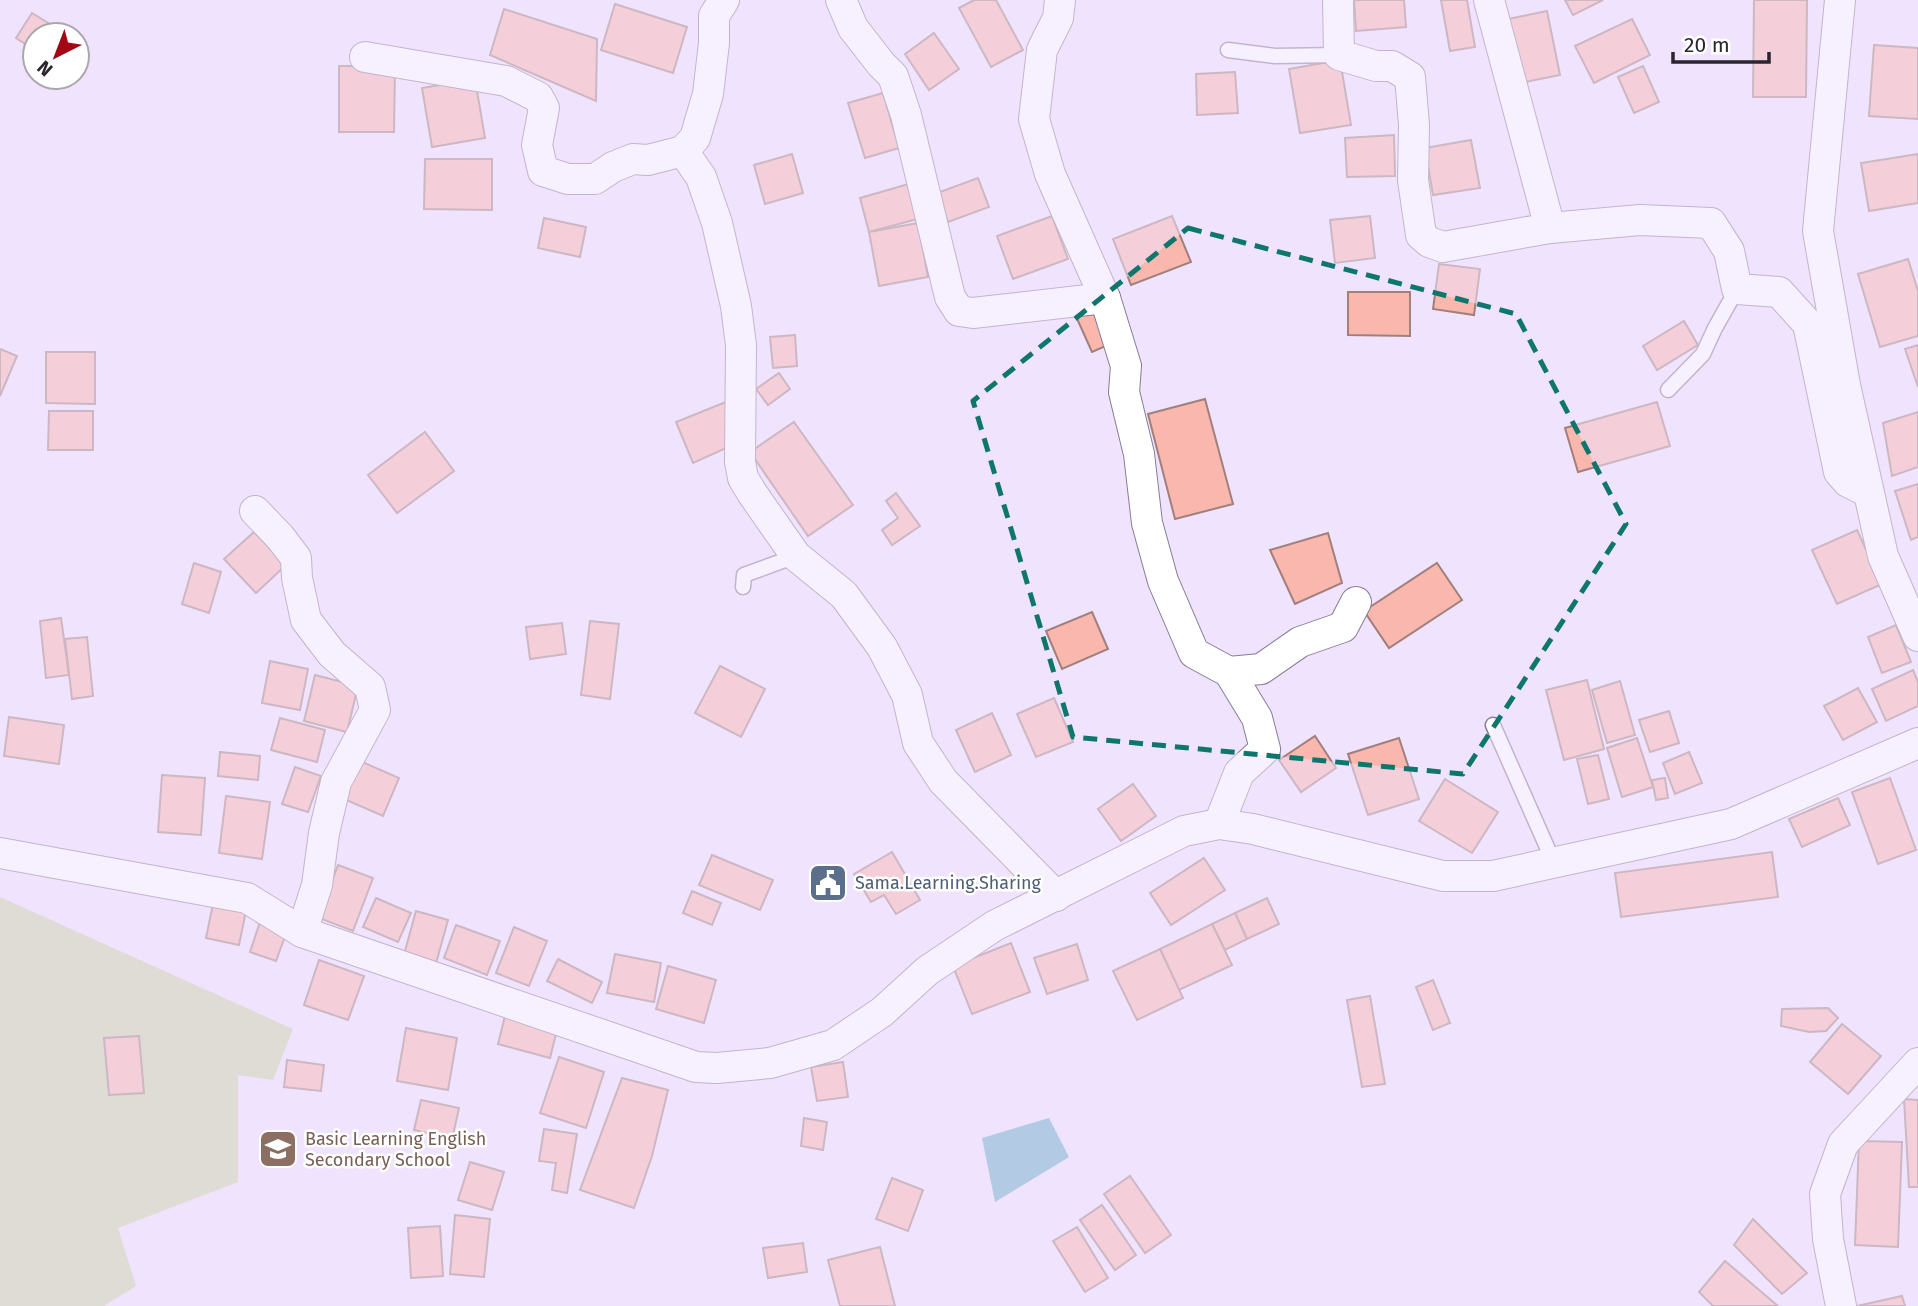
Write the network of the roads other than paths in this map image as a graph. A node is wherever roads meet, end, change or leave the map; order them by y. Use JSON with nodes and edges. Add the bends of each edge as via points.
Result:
{"nodes":[{"id":1,"x":724,"y":0,"type":"edge"},
{"id":2,"x":841,"y":0,"type":"edge"},
{"id":3,"x":1060,"y":0,"type":"edge"},
{"id":4,"x":1338,"y":0,"type":"edge"},
{"id":5,"x":1489,"y":0,"type":"edge"},
{"id":6,"x":1840,"y":0,"type":"edge"},
{"id":7,"x":1228,"y":50,"type":"dead end"},
{"id":8,"x":1339,"y":55,"type":"junction"},
{"id":9,"x":365,"y":57,"type":"dead end"},
{"id":10,"x":683,"y":151,"type":"junction"},
{"id":11,"x":1550,"y":228,"type":"junction"},
{"id":12,"x":1737,"y":289,"type":"junction"},
{"id":13,"x":1105,"y":298,"type":"junction"},
{"id":14,"x":1668,"y":390,"type":"dead end"},
{"id":15,"x":1868,"y":492,"type":"junction"},
{"id":16,"x":255,"y":511,"type":"dead end"},
{"id":17,"x":796,"y":556,"type":"junction"},
{"id":18,"x":743,"y":587,"type":"dead end"},
{"id":19,"x":1356,"y":602,"type":"dead end"},
{"id":20,"x":1918,"y":636,"type":"edge"},
{"id":21,"x":1230,"y":672,"type":"junction"},
{"id":22,"x":1493,"y":725,"type":"dead end"},
{"id":23,"x":1918,"y":743,"type":"edge"},
{"id":24,"x":1219,"y":824,"type":"junction"},
{"id":25,"x":0,"y":853,"type":"edge"},
{"id":26,"x":1554,"y":863,"type":"junction"},
{"id":27,"x":1056,"y":896,"type":"junction"},
{"id":28,"x":302,"y":932,"type":"junction"},
{"id":29,"x":1918,"y":1063,"type":"edge"},
{"id":30,"x":1841,"y":1306,"type":"edge"}],
"edges":[{"from":1,"to":10,"type":"street","via":[[714,16],[708,94],[695,138]]},
{"from":2,"to":13,"type":"street","via":[[853,27],[893,76],[950,297],[958,311]]},
{"from":3,"to":13,"type":"street","via":[[1058,18],[1042,50],[1034,120],[1050,174]]},
{"from":4,"to":8,"type":"street"},
{"from":5,"to":11,"type":"street"},
{"from":6,"to":15,"type":"street","via":[[1818,232]]},
{"from":7,"to":8,"type":"lane","via":[[1275,56]]},
{"from":8,"to":11,"type":"street","via":[[1392,66],[1410,77],[1413,180],[1421,235],[1429,242],[1443,247]]},
{"from":9,"to":10,"type":"street","via":[[506,81],[538,97],[544,108],[537,145],[543,171],[568,179],[595,179],[633,159]]},
{"from":10,"to":17,"type":"street","via":[[701,177],[717,223],[736,306],[743,478]]},
{"from":11,"to":12,"type":"street","via":[[1640,220],[1711,223],[1729,251]]},
{"from":12,"to":14,"type":"lane","via":[[1703,354]]},
{"from":12,"to":15,"type":"street","via":[[1779,292],[1808,324],[1839,472]]},
{"from":13,"to":21,"type":"street","via":[[1126,366],[1124,392],[1139,454],[1147,523],[1163,581],[1194,653]]},
{"from":15,"to":20,"type":"street","via":[[1883,556]]},
{"from":16,"to":28,"type":"street","via":[[296,558],[306,620],[332,654],[370,687],[375,710],[335,782],[317,885]]},
{"from":17,"to":18,"type":"lane","via":[[744,575]]},
{"from":17,"to":27,"type":"street","via":[[844,595],[882,647],[907,695],[918,743],[943,781]]},
{"from":19,"to":21,"type":"street","via":[[1343,627],[1300,642],[1261,669]]},
{"from":21,"to":24,"type":"street","via":[[1257,718],[1265,749],[1239,773]]},
{"from":22,"to":26,"type":"lane"},
{"from":23,"to":26,"type":"street","via":[[1731,824]]},
{"from":24,"to":26,"type":"street","via":[[1443,876],[1493,876]]},
{"from":24,"to":27,"type":"street","via":[[1184,831]]},
{"from":25,"to":28,"type":"street","via":[[247,898]]},
{"from":27,"to":28,"type":"street","via":[[994,926],[927,971],[882,1012],[833,1045],[770,1063],[717,1068],[696,1067]]},
{"from":29,"to":30,"type":"street","via":[[1843,1144],[1825,1194]]}]}
